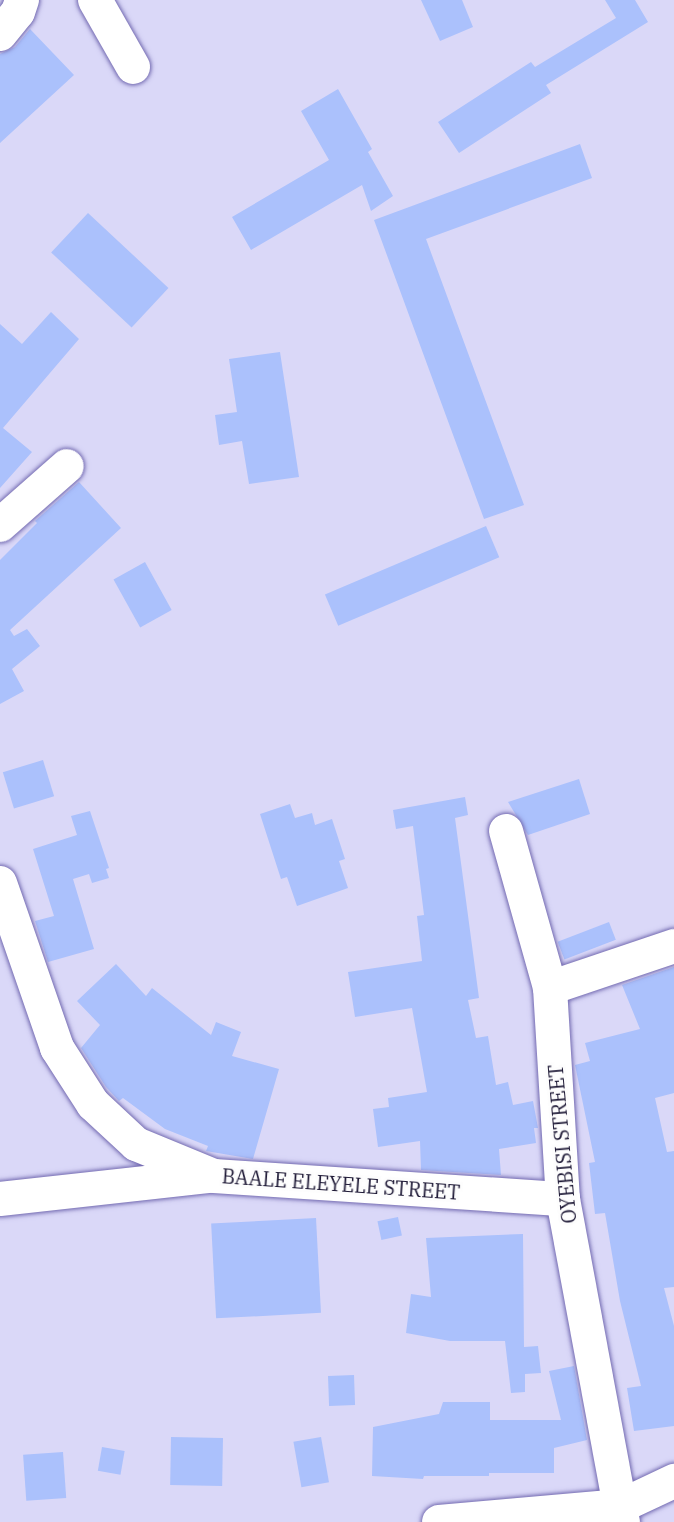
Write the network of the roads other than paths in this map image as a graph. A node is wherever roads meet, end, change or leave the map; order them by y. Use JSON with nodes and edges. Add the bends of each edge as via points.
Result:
{"nodes":[{"id":1,"x":22,"y":0,"type":"edge"},
{"id":2,"x":95,"y":0,"type":"edge"},
{"id":3,"x":0,"y":34,"type":"edge"},
{"id":4,"x":133,"y":67,"type":"dead end"},
{"id":5,"x":67,"y":466,"type":"dead end"},
{"id":6,"x":0,"y":525,"type":"edge"},
{"id":7,"x":506,"y":831,"type":"dead end"},
{"id":8,"x":0,"y":883,"type":"edge"},
{"id":9,"x":674,"y":946,"type":"edge"},
{"id":10,"x":550,"y":988,"type":"junction"},
{"id":11,"x":214,"y":1176,"type":"junction"},
{"id":12,"x":0,"y":1199,"type":"edge"},
{"id":13,"x":563,"y":1199,"type":"junction"},
{"id":14,"x":674,"y":1481,"type":"edge"},
{"id":15,"x":622,"y":1514,"type":"edge"},
{"id":16,"x":439,"y":1522,"type":"edge"}],
"edges":[{"from":1,"to":3,"type":"street"},
{"from":2,"to":4,"type":"street"},
{"from":5,"to":6,"type":"street"},
{"from":7,"to":10,"type":"street","name":"OYEBISI STREET"},
{"from":8,"to":11,"type":"street","name":"BAALE ELEYELE STREET","via":[[57,1048],[93,1104],[136,1144]]},
{"from":9,"to":10,"type":"street"},
{"from":10,"to":13,"type":"street","name":"OYEBISI STREET"},
{"from":11,"to":12,"type":"street"},
{"from":11,"to":13,"type":"street","name":"BAALE ELEYELE STREET"},
{"from":13,"to":15,"type":"street","name":"OYEBISI STREET"},
{"from":14,"to":15,"type":"street"},
{"from":15,"to":16,"type":"street"}]}
